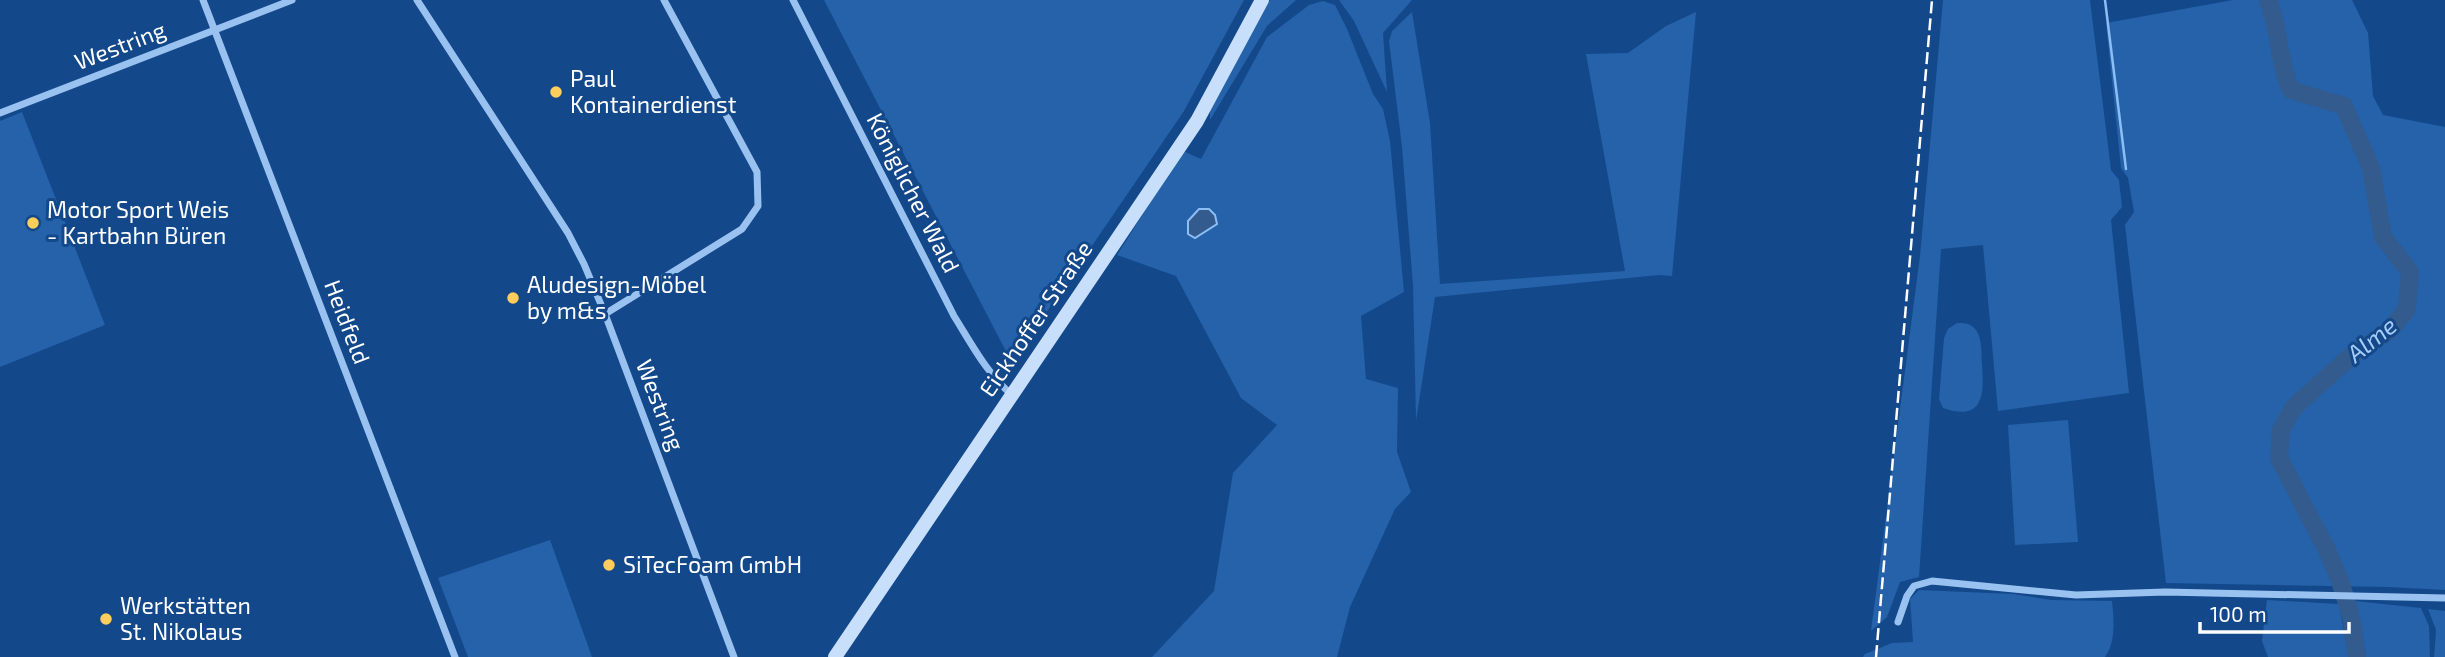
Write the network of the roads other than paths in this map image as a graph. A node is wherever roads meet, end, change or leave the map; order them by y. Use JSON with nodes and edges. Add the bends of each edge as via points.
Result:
{"nodes":[{"id":1,"x":203,"y":0,"type":"edge"},
{"id":2,"x":292,"y":0,"type":"edge"},
{"id":3,"x":418,"y":0,"type":"edge"},
{"id":4,"x":664,"y":0,"type":"edge"},
{"id":5,"x":793,"y":0,"type":"edge"},
{"id":6,"x":1262,"y":0,"type":"edge"},
{"id":7,"x":215,"y":30,"type":"junction"},
{"id":8,"x":0,"y":113,"type":"edge"},
{"id":9,"x":605,"y":314,"type":"junction"},
{"id":10,"x":1013,"y":395,"type":"junction"},
{"id":11,"x":2445,"y":598,"type":"edge"},
{"id":12,"x":1898,"y":622,"type":"dead end"},
{"id":13,"x":455,"y":657,"type":"edge"},
{"id":14,"x":734,"y":657,"type":"edge"},
{"id":15,"x":835,"y":657,"type":"edge"}],
"edges":[{"from":1,"to":7,"type":"street","name":"Heidfeld"},
{"from":2,"to":7,"type":"street","name":"Westring"},
{"from":3,"to":9,"type":"street","name":"Westring","via":[[568,233]]},
{"from":4,"to":9,"type":"street","via":[[757,172],[758,206],[742,229]]},
{"from":5,"to":10,"type":"street","name":"Königlicher Wald","via":[[954,316]]},
{"from":6,"to":10,"type":"main road","name":"Eickhoffer Straße","via":[[1197,121]]},
{"from":7,"to":8,"type":"street","name":"Westring"},
{"from":7,"to":13,"type":"street","name":"Heidfeld"},
{"from":9,"to":14,"type":"street","name":"Westring"},
{"from":10,"to":15,"type":"main road","name":"Eickhoffer Straße"},
{"from":11,"to":12,"type":"street","via":[[2165,592],[2076,595],[1932,581],[1914,586]]}]}
